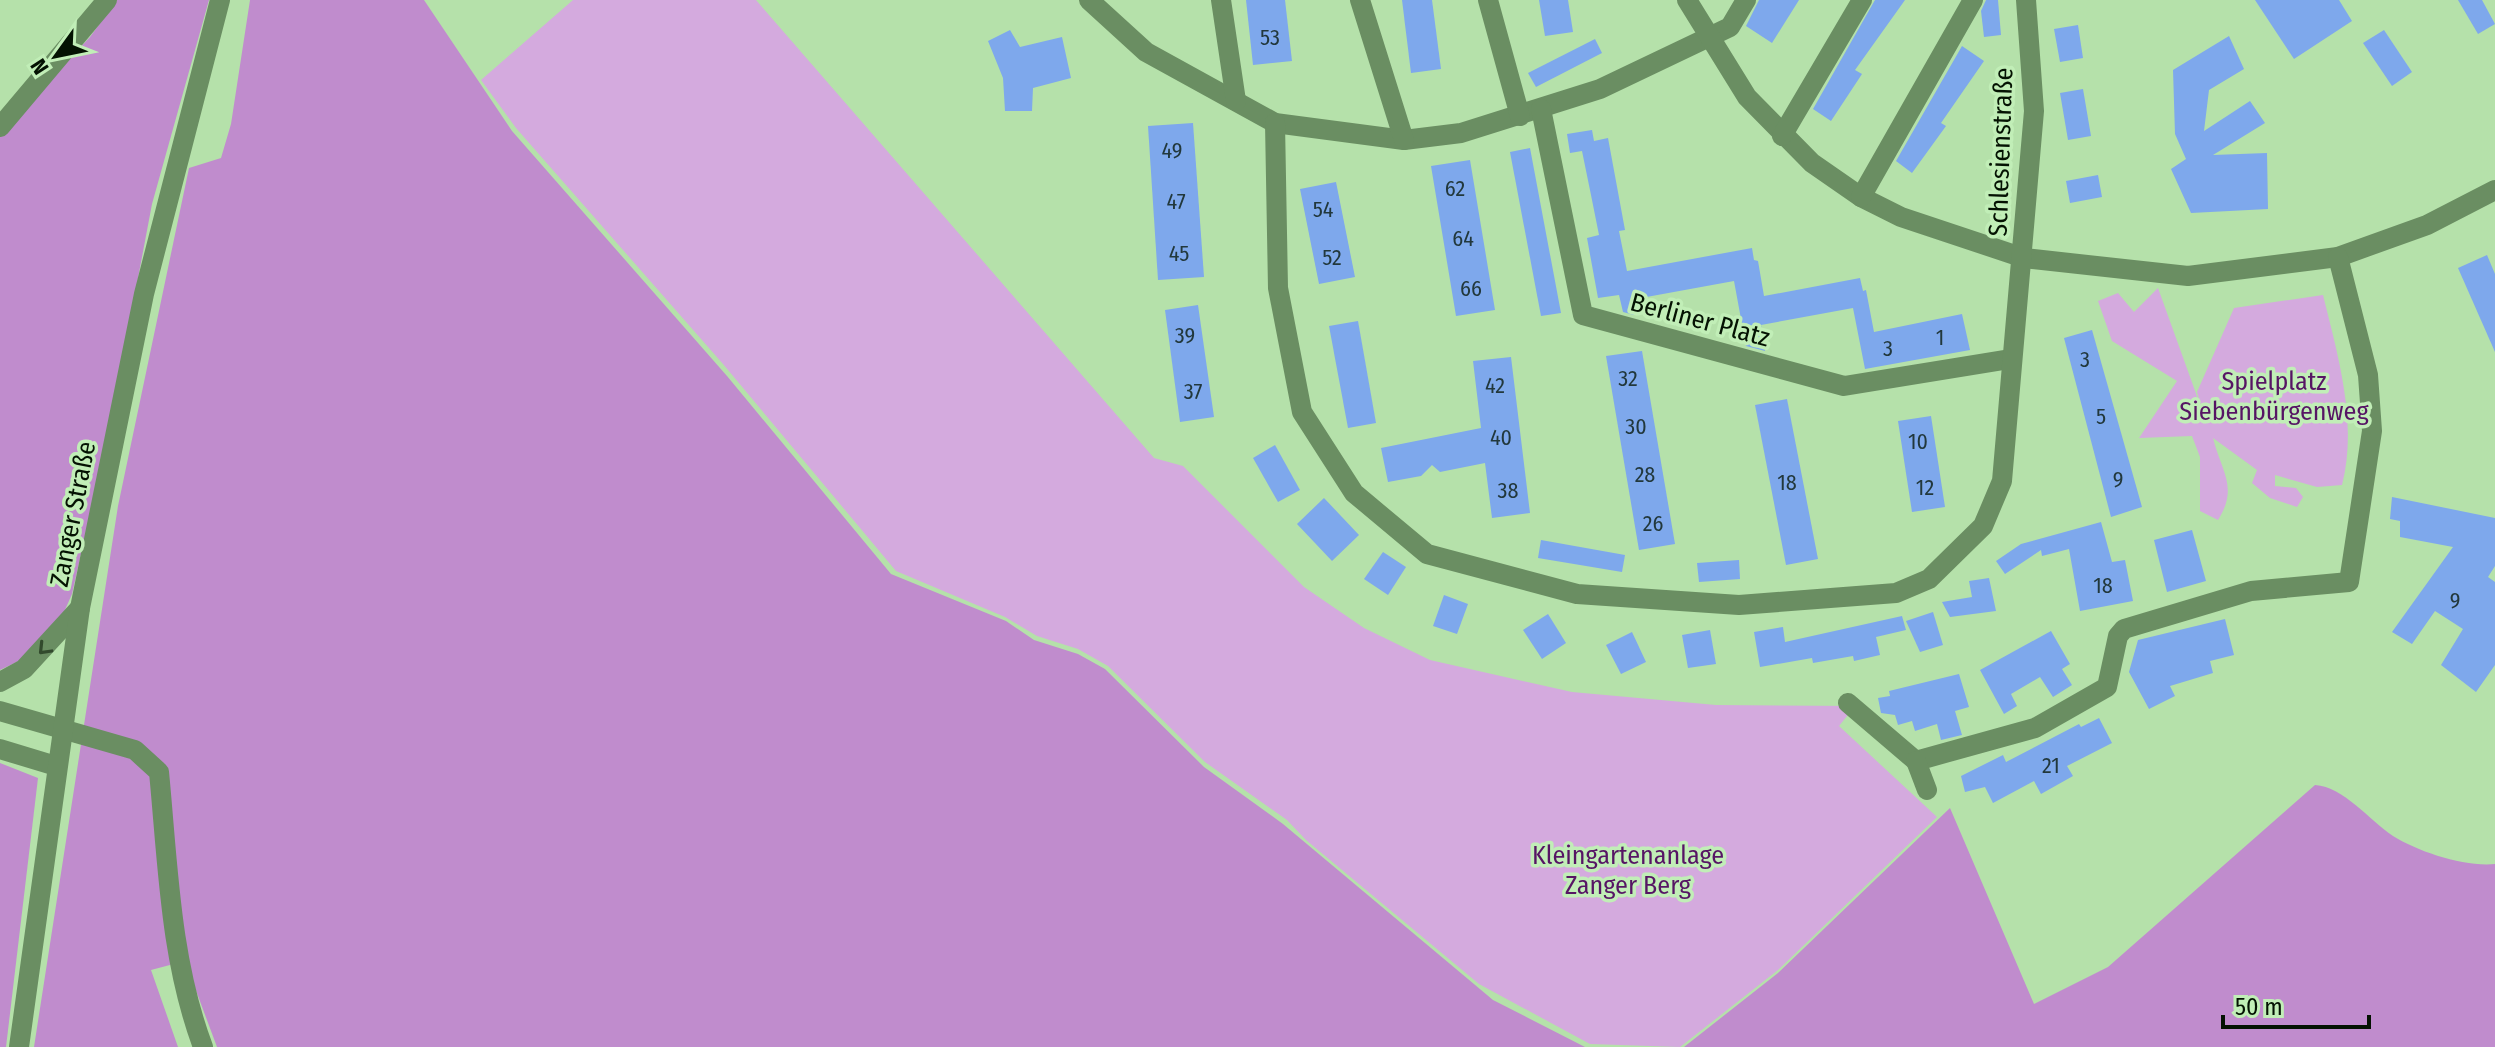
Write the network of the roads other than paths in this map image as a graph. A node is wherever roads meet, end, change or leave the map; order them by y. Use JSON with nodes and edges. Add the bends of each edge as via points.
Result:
{"nodes":[{"id":1,"x":107,"y":0,"type":"edge"},
{"id":2,"x":220,"y":0,"type":"edge"},
{"id":3,"x":1089,"y":0,"type":"edge"},
{"id":4,"x":1221,"y":0,"type":"edge"},
{"id":5,"x":1360,"y":0,"type":"edge"},
{"id":6,"x":1488,"y":0,"type":"edge"},
{"id":7,"x":1687,"y":0,"type":"edge"},
{"id":8,"x":1746,"y":0,"type":"edge"},
{"id":9,"x":1862,"y":0,"type":"edge"},
{"id":10,"x":1973,"y":0,"type":"edge"},
{"id":11,"x":2026,"y":0,"type":"edge"},
{"id":12,"x":1708,"y":38,"type":"junction"},
{"id":13,"x":1236,"y":101,"type":"junction"},
{"id":14,"x":1541,"y":109,"type":"junction"},
{"id":15,"x":1520,"y":116,"type":"junction"},
{"id":16,"x":1275,"y":123,"type":"junction"},
{"id":17,"x":0,"y":127,"type":"edge"},
{"id":18,"x":1782,"y":136,"type":"junction"},
{"id":19,"x":1404,"y":140,"type":"junction"},
{"id":20,"x":2495,"y":190,"type":"edge"},
{"id":21,"x":1861,"y":197,"type":"junction"},
{"id":22,"x":2338,"y":257,"type":"junction"},
{"id":23,"x":2024,"y":258,"type":"junction"},
{"id":24,"x":2010,"y":359,"type":"junction"},
{"id":25,"x":80,"y":608,"type":"junction"},
{"id":26,"x":0,"y":682,"type":"edge"},
{"id":27,"x":1848,"y":703,"type":"dead end"},
{"id":28,"x":0,"y":711,"type":"edge"},
{"id":29,"x":62,"y":728,"type":"junction"},
{"id":30,"x":0,"y":749,"type":"edge"},
{"id":31,"x":1916,"y":761,"type":"junction"},
{"id":32,"x":56,"y":766,"type":"junction"},
{"id":33,"x":1927,"y":790,"type":"dead end"},
{"id":34,"x":19,"y":1047,"type":"edge"},
{"id":35,"x":203,"y":1047,"type":"edge"}],
"edges":[{"from":1,"to":17,"type":"street"},
{"from":2,"to":25,"type":"street","name":"Zanger Straße","via":[[144,294]]},
{"from":3,"to":13,"type":"street","via":[[1146,52]]},
{"from":4,"to":13,"type":"street"},
{"from":5,"to":19,"type":"street"},
{"from":6,"to":15,"type":"street"},
{"from":7,"to":12,"type":"street"},
{"from":8,"to":12,"type":"street","via":[[1730,27]]},
{"from":9,"to":18,"type":"street"},
{"from":10,"to":21,"type":"street"},
{"from":11,"to":23,"type":"street","name":"Schlesienstraße","via":[[2034,111]]},
{"from":12,"to":14,"type":"street","via":[[1600,89]]},
{"from":12,"to":18,"type":"street","via":[[1747,97]]},
{"from":13,"to":16,"type":"street"},
{"from":14,"to":15,"type":"street"},
{"from":14,"to":24,"type":"street","name":"Berliner Platz","via":[[1583,315],[1844,386]]},
{"from":15,"to":19,"type":"street","via":[[1461,133]]},
{"from":16,"to":19,"type":"street"},
{"from":16,"to":24,"type":"street","name":"Schlesienstraße","via":[[1278,288],[1302,412],[1354,493],[1427,554],[1577,594],[1739,605],[1896,593],[1929,579],[1983,526],[2002,481]]},
{"from":18,"to":21,"type":"street"},
{"from":20,"to":22,"type":"street","via":[[2427,225]]},
{"from":21,"to":23,"type":"street","via":[[1901,217]]},
{"from":22,"to":23,"type":"street","via":[[2188,276]]},
{"from":22,"to":31,"type":"street","via":[[2368,375],[2372,431],[2349,582],[2251,591],[2124,629],[2107,687],[2035,728]]},
{"from":23,"to":24,"type":"street","name":"Schlesienstraße"},
{"from":25,"to":26,"type":"street","one_way":true,"via":[[24,669]]},
{"from":25,"to":29,"type":"street","name":"Zanger Straße"},
{"from":27,"to":31,"type":"street"},
{"from":28,"to":29,"type":"street"},
{"from":29,"to":32,"type":"street","name":"Zanger Straße"},
{"from":29,"to":35,"type":"street","via":[[135,750],[159,772],[175,936],[188,1006]]},
{"from":30,"to":32,"type":"street"},
{"from":31,"to":33,"type":"street"},
{"from":32,"to":34,"type":"street","name":"Zanger Straße"}]}
